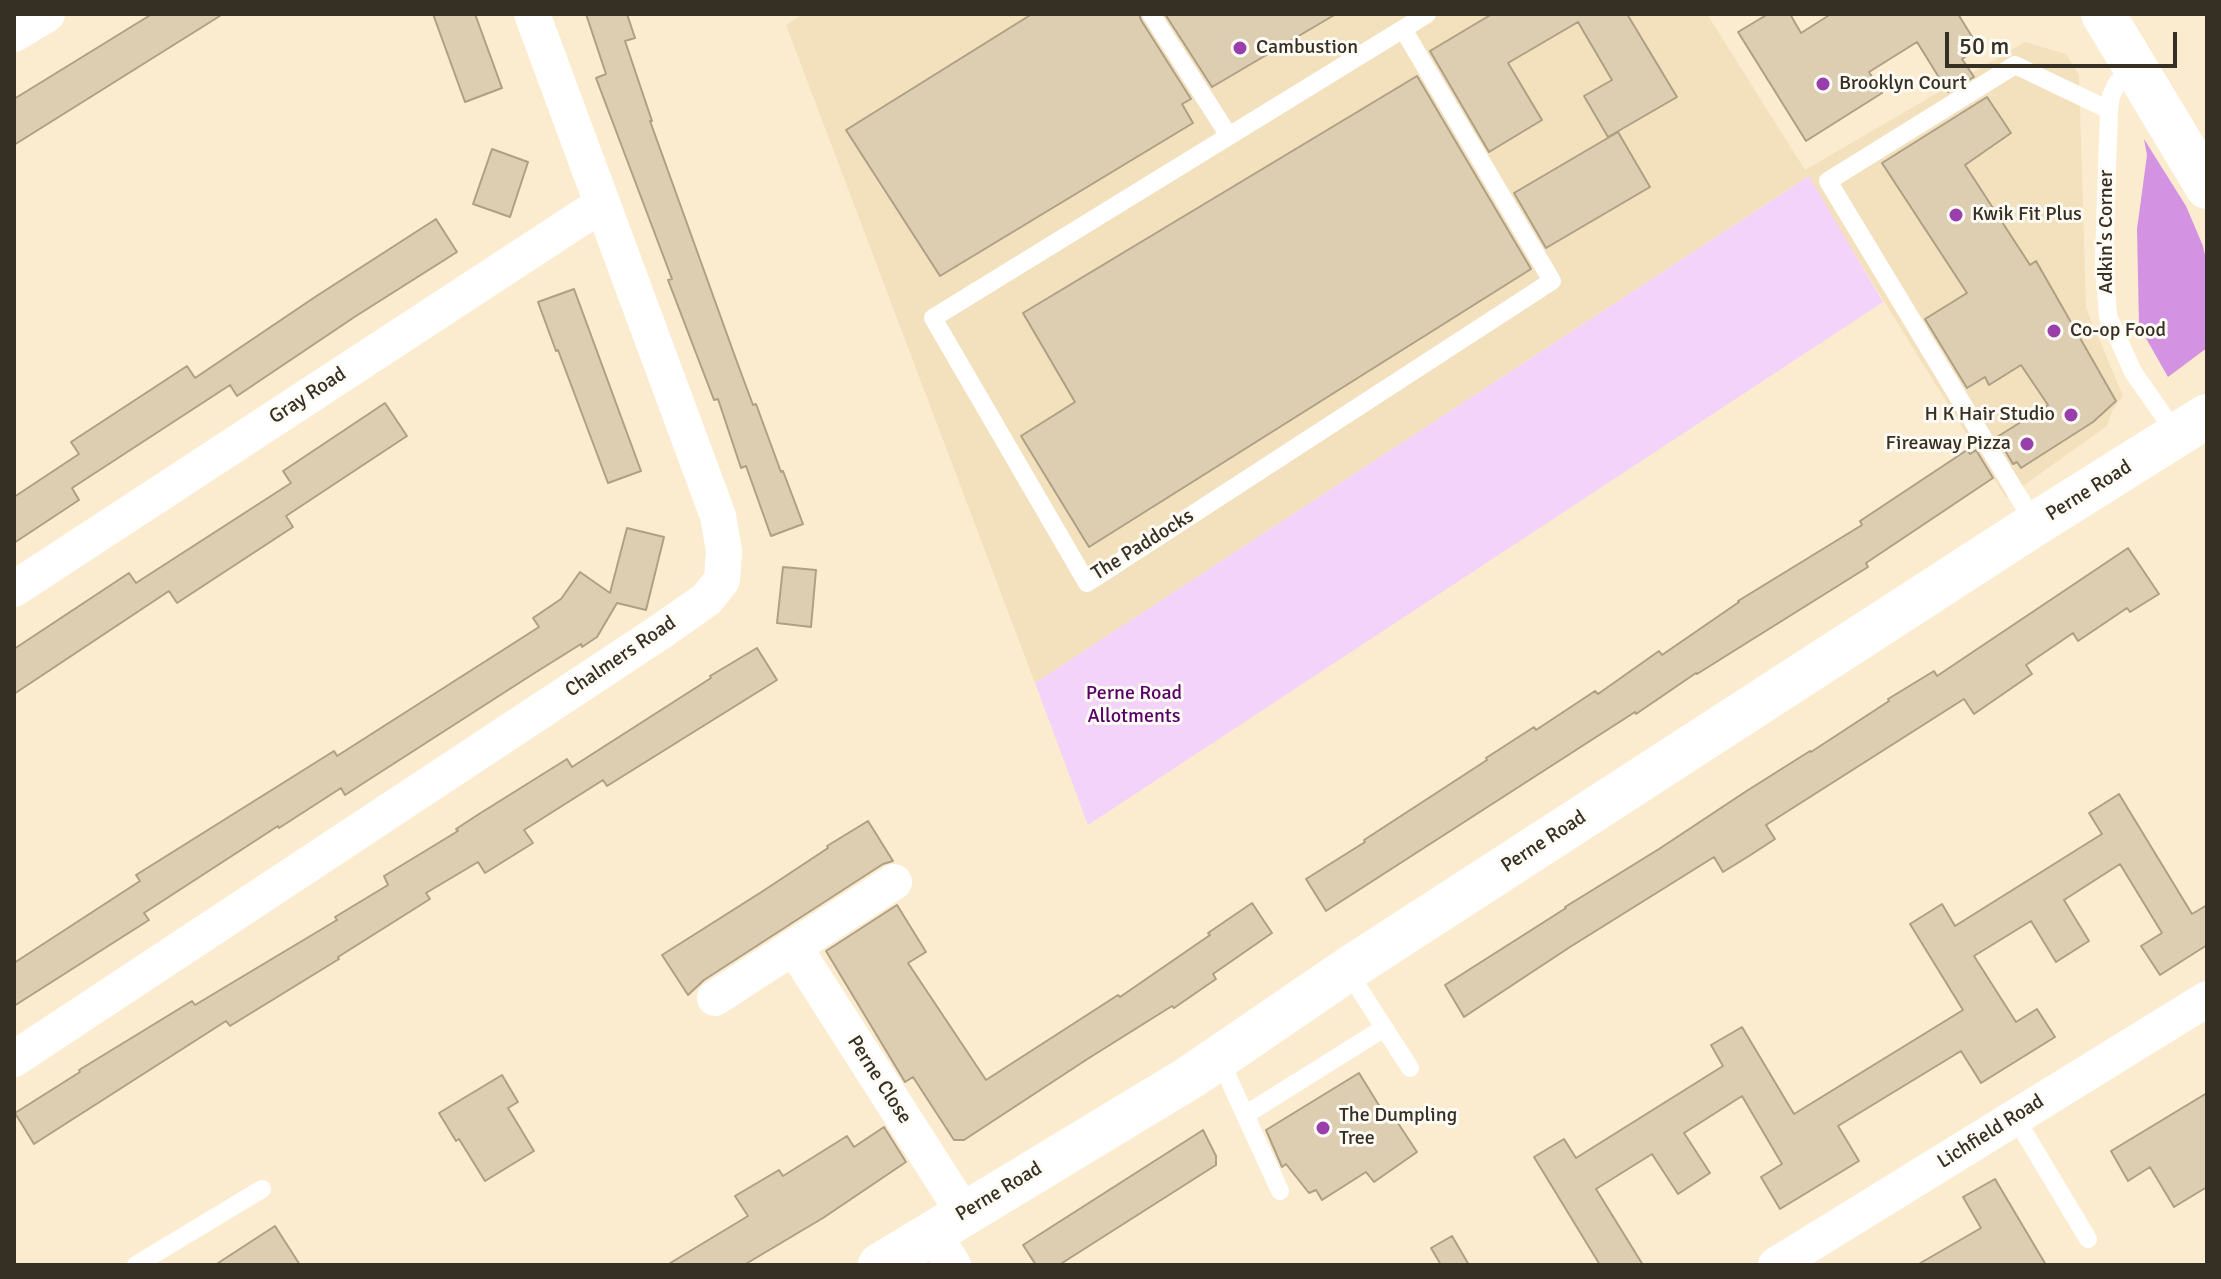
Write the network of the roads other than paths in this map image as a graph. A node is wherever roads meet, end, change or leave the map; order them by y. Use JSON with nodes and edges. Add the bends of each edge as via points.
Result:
{"nodes":[{"id":1,"x":47,"y":14,"type":"edge"},
{"id":2,"x":532,"y":14,"type":"edge"},
{"id":3,"x":1151,"y":14,"type":"edge"},
{"id":4,"x":1427,"y":14,"type":"edge"},
{"id":5,"x":2103,"y":14,"type":"edge"},
{"id":6,"x":1403,"y":29,"type":"junction"},
{"id":7,"x":14,"y":34,"type":"edge"},
{"id":8,"x":2135,"y":68,"type":"junction"},
{"id":9,"x":2109,"y":110,"type":"junction"},
{"id":10,"x":1229,"y":136,"type":"junction"},
{"id":11,"x":2207,"y":187,"type":"edge"},
{"id":12,"x":602,"y":204,"type":"junction"},
{"id":13,"x":2192,"y":426,"type":"edge"},
{"id":14,"x":2035,"y":524,"type":"junction"},
{"id":15,"x":14,"y":589,"type":"edge"},
{"id":16,"x":894,"y":882,"type":"dead end"},
{"id":17,"x":794,"y":947,"type":"junction"},
{"id":18,"x":1347,"y":970,"type":"junction"},
{"id":19,"x":715,"y":998,"type":"dead end"},
{"id":20,"x":2207,"y":999,"type":"edge"},
{"id":21,"x":1384,"y":1028,"type":"junction"},
{"id":22,"x":1219,"y":1058,"type":"junction"},
{"id":23,"x":14,"y":1059,"type":"edge"},
{"id":24,"x":1410,"y":1068,"type":"dead end"},
{"id":25,"x":1245,"y":1115,"type":"junction"},
{"id":26,"x":2015,"y":1117,"type":"junction"},
{"id":27,"x":262,"y":1189,"type":"dead end"},
{"id":28,"x":1280,"y":1191,"type":"dead end"},
{"id":29,"x":949,"y":1237,"type":"edge"},
{"id":30,"x":2088,"y":1239,"type":"dead end"},
{"id":31,"x":136,"y":1265,"type":"edge"},
{"id":32,"x":880,"y":1265,"type":"edge"},
{"id":33,"x":1776,"y":1265,"type":"edge"}],
"edges":[{"from":1,"to":7,"type":"street"},
{"from":2,"to":12,"type":"street","name":"Chalmers Road"},
{"from":3,"to":10,"type":"lane"},
{"from":4,"to":6,"type":"lane","name":"The Paddocks"},
{"from":5,"to":8,"type":"main road"},
{"from":6,"to":10,"type":"lane","name":"The Paddocks"},
{"from":6,"to":10,"type":"lane","name":"The Paddocks","via":[[1552,281],[1087,583],[933,318]]},
{"from":8,"to":9,"type":"lane","name":"Adkin's Corner","via":[[2117,83]]},
{"from":8,"to":11,"type":"main road"},
{"from":9,"to":13,"type":"lane","name":"Adkin's Corner","via":[[2104,260],[2108,316],[2133,372]]},
{"from":9,"to":14,"type":"lane","via":[[2015,65],[1828,181]]},
{"from":12,"to":15,"type":"street","name":"Gray Road"},
{"from":12,"to":23,"type":"street","name":"Chalmers Road","via":[[718,516],[722,580],[707,599],[660,632]]},
{"from":13,"to":14,"type":"main road","name":"Perne Road"},
{"from":14,"to":18,"type":"main road","name":"Perne Road"},
{"from":16,"to":17,"type":"street"},
{"from":17,"to":19,"type":"street"},
{"from":17,"to":29,"type":"street","name":"Perne Close"},
{"from":18,"to":21,"type":"lane"},
{"from":18,"to":22,"type":"main road","name":"Perne Road"},
{"from":20,"to":26,"type":"street","name":"Lichfield Road"},
{"from":21,"to":24,"type":"lane"},
{"from":21,"to":25,"type":"lane"},
{"from":22,"to":25,"type":"lane"},
{"from":22,"to":29,"type":"main road","name":"Perne Road"},
{"from":25,"to":28,"type":"lane"},
{"from":26,"to":30,"type":"lane"},
{"from":26,"to":33,"type":"street","name":"Lichfield Road"},
{"from":27,"to":31,"type":"lane"},
{"from":29,"to":32,"type":"main road","name":"Perne Road"}]}
